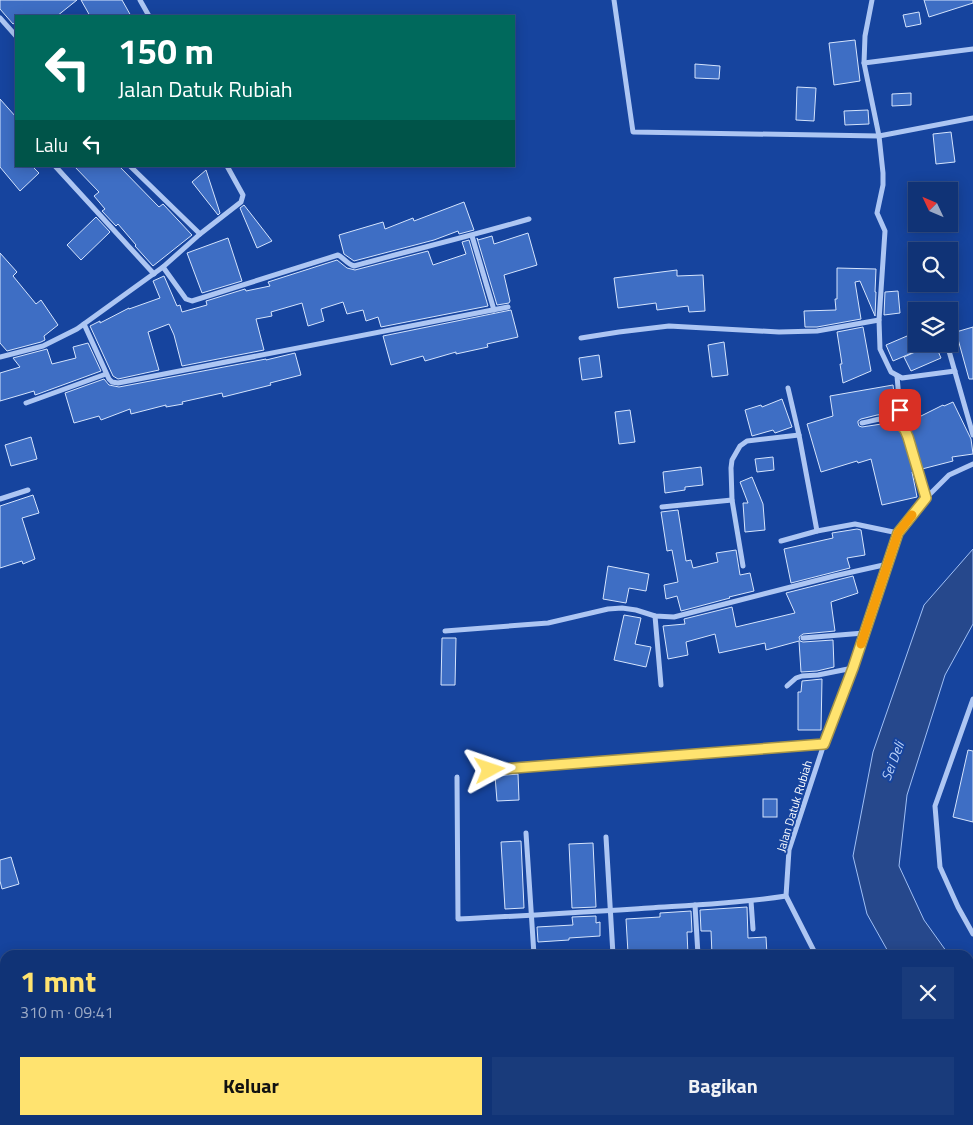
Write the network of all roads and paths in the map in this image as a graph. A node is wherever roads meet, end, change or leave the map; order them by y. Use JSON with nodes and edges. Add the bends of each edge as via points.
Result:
{"nodes":[{"id":1,"x":140,"y":0,"type":"edge"},
{"id":2,"x":614,"y":0,"type":"edge"},
{"id":3,"x":872,"y":0,"type":"edge"},
{"id":4,"x":148,"y":15,"type":"edge"},
{"id":5,"x":0,"y":18,"type":"edge"},
{"id":6,"x":15,"y":35,"type":"edge"},
{"id":7,"x":973,"y":49,"type":"edge"},
{"id":8,"x":864,"y":64,"type":"junction"},
{"id":9,"x":973,"y":118,"type":"edge"},
{"id":10,"x":879,"y":136,"type":"junction"},
{"id":11,"x":56,"y":167,"type":"edge"},
{"id":12,"x":131,"y":167,"type":"edge"},
{"id":13,"x":229,"y":167,"type":"edge"},
{"id":14,"x":529,"y":219,"type":"dead end"},
{"id":15,"x":200,"y":234,"type":"junction"},
{"id":16,"x":472,"y":236,"type":"junction"},
{"id":17,"x":163,"y":267,"type":"junction"},
{"id":18,"x":154,"y":274,"type":"junction"},
{"id":19,"x":508,"y":307,"type":"dead end"},
{"id":20,"x":494,"y":310,"type":"junction"},
{"id":21,"x":879,"y":320,"type":"junction"},
{"id":22,"x":84,"y":324,"type":"junction"},
{"id":23,"x":581,"y":338,"type":"dead end"},
{"id":24,"x":949,"y":352,"type":"edge"},
{"id":25,"x":0,"y":357,"type":"edge"},
{"id":26,"x":955,"y":371,"type":"junction"},
{"id":27,"x":106,"y":374,"type":"junction"},
{"id":28,"x":897,"y":376,"type":"junction"},
{"id":29,"x":788,"y":388,"type":"dead end"},
{"id":30,"x":26,"y":403,"type":"dead end"},
{"id":31,"x":973,"y":408,"type":"edge"},
{"id":32,"x":966,"y":410,"type":"junction"},
{"id":33,"x":897,"y":420,"type":"junction"},
{"id":34,"x":862,"y":423,"type":"dead end"},
{"id":35,"x":799,"y":435,"type":"junction"},
{"id":36,"x":973,"y":435,"type":"edge"},
{"id":37,"x":973,"y":464,"type":"edge"},
{"id":38,"x":28,"y":490,"type":"dead end"},
{"id":39,"x":926,"y":498,"type":"junction"},
{"id":40,"x":0,"y":499,"type":"edge"},
{"id":41,"x":732,"y":500,"type":"junction"},
{"id":42,"x":662,"y":507,"type":"dead end"},
{"id":43,"x":817,"y":531,"type":"junction"},
{"id":44,"x":898,"y":533,"type":"junction"},
{"id":45,"x":781,"y":541,"type":"dead end"},
{"id":46,"x":888,"y":564,"type":"junction"},
{"id":47,"x":743,"y":566,"type":"dead end"},
{"id":48,"x":655,"y":616,"type":"junction"},
{"id":49,"x":445,"y":631,"type":"dead end"},
{"id":50,"x":864,"y":633,"type":"junction"},
{"id":51,"x":803,"y":638,"type":"dead end"},
{"id":52,"x":853,"y":668,"type":"junction"},
{"id":53,"x":661,"y":685,"type":"dead end"},
{"id":54,"x":787,"y":686,"type":"dead end"},
{"id":55,"x":973,"y":699,"type":"edge"},
{"id":56,"x":824,"y":744,"type":"junction"},
{"id":57,"x":490,"y":770,"type":"dead end"},
{"id":58,"x":457,"y":777,"type":"dead end"},
{"id":59,"x":526,"y":833,"type":"dead end"},
{"id":60,"x":606,"y":837,"type":"dead end"},
{"id":61,"x":786,"y":896,"type":"junction"},
{"id":62,"x":751,"y":901,"type":"junction"},
{"id":63,"x":695,"y":905,"type":"junction"},
{"id":64,"x":610,"y":911,"type":"junction"},
{"id":65,"x":531,"y":916,"type":"junction"},
{"id":66,"x":753,"y":929,"type":"dead end"},
{"id":67,"x":973,"y":934,"type":"edge"},
{"id":68,"x":534,"y":950,"type":"edge"},
{"id":69,"x":613,"y":950,"type":"edge"},
{"id":70,"x":698,"y":950,"type":"edge"},
{"id":71,"x":813,"y":950,"type":"edge"}],
"edges":[{"from":1,"to":4,"type":"street"},
{"from":2,"to":10,"type":"street","via":[[633,132]]},
{"from":3,"to":8,"type":"street"},
{"from":5,"to":6,"type":"street"},
{"from":7,"to":8,"type":"street"},
{"from":8,"to":10,"type":"street"},
{"from":9,"to":10,"type":"street"},
{"from":10,"to":21,"type":"street","via":[[883,186],[877,213],[885,231]]},
{"from":11,"to":18,"type":"street"},
{"from":12,"to":15,"type":"street"},
{"from":13,"to":15,"type":"street","via":[[243,195],[241,202]]},
{"from":14,"to":16,"type":"street"},
{"from":15,"to":17,"type":"street"},
{"from":16,"to":17,"type":"street","via":[[354,266],[338,256],[192,301],[186,299]]},
{"from":16,"to":20,"type":"street"},
{"from":17,"to":18,"type":"street"},
{"from":18,"to":22,"type":"street"},
{"from":19,"to":20,"type":"street"},
{"from":20,"to":27,"type":"street","via":[[118,383],[112,382]]},
{"from":21,"to":23,"type":"street","via":[[817,331],[669,326]]},
{"from":21,"to":28,"type":"street","via":[[880,348],[891,372]]},
{"from":22,"to":25,"type":"street","via":[[43,346]]},
{"from":22,"to":27,"type":"street"},
{"from":24,"to":26,"type":"street"},
{"from":26,"to":28,"type":"street"},
{"from":26,"to":32,"type":"street"},
{"from":27,"to":30,"type":"street"},
{"from":28,"to":33,"type":"street","via":[[900,410]]},
{"from":29,"to":35,"type":"street"},
{"from":31,"to":32,"type":"street"},
{"from":32,"to":36,"type":"street"},
{"from":33,"to":34,"type":"street","via":[[890,418]]},
{"from":33,"to":39,"type":"street","via":[[908,437]]},
{"from":35,"to":41,"type":"street","via":[[747,441],[740,446],[732,460]]},
{"from":35,"to":43,"type":"street"},
{"from":37,"to":39,"type":"street","name":"Jalan Datuk Rubiah","via":[[949,475]]},
{"from":38,"to":40,"type":"street"},
{"from":39,"to":44,"type":"street","name":"Jalan Datuk Rubiah"},
{"from":41,"to":42,"type":"street"},
{"from":41,"to":47,"type":"street"},
{"from":43,"to":44,"type":"street","via":[[855,524]]},
{"from":43,"to":45,"type":"street"},
{"from":44,"to":46,"type":"street","name":"Jalan Datuk Rubiah"},
{"from":46,"to":48,"type":"street","via":[[674,617]]},
{"from":46,"to":50,"type":"street","name":"Jalan Datuk Rubiah"},
{"from":48,"to":49,"type":"street","via":[[622,608],[548,623]]},
{"from":48,"to":53,"type":"street"},
{"from":50,"to":51,"type":"street"},
{"from":50,"to":52,"type":"street","name":"Jalan Datuk Rubiah"},
{"from":52,"to":54,"type":"street","via":[[802,676]]},
{"from":52,"to":56,"type":"street","name":"Jalan Datuk Rubiah"},
{"from":55,"to":67,"type":"street","via":[[935,806],[940,867]]},
{"from":56,"to":57,"type":"lane"},
{"from":56,"to":61,"type":"street","name":"Jalan Datuk Rubiah","via":[[788,850]]},
{"from":58,"to":65,"type":"street","via":[[458,919]]},
{"from":59,"to":65,"type":"street"},
{"from":60,"to":64,"type":"street"},
{"from":61,"to":62,"type":"street"},
{"from":61,"to":71,"type":"street","name":"Jalan Datuk Rubiah"},
{"from":62,"to":63,"type":"street"},
{"from":62,"to":66,"type":"street"},
{"from":63,"to":64,"type":"street"},
{"from":63,"to":70,"type":"street"},
{"from":64,"to":65,"type":"street"},
{"from":64,"to":69,"type":"street"},
{"from":65,"to":68,"type":"street"}]}
